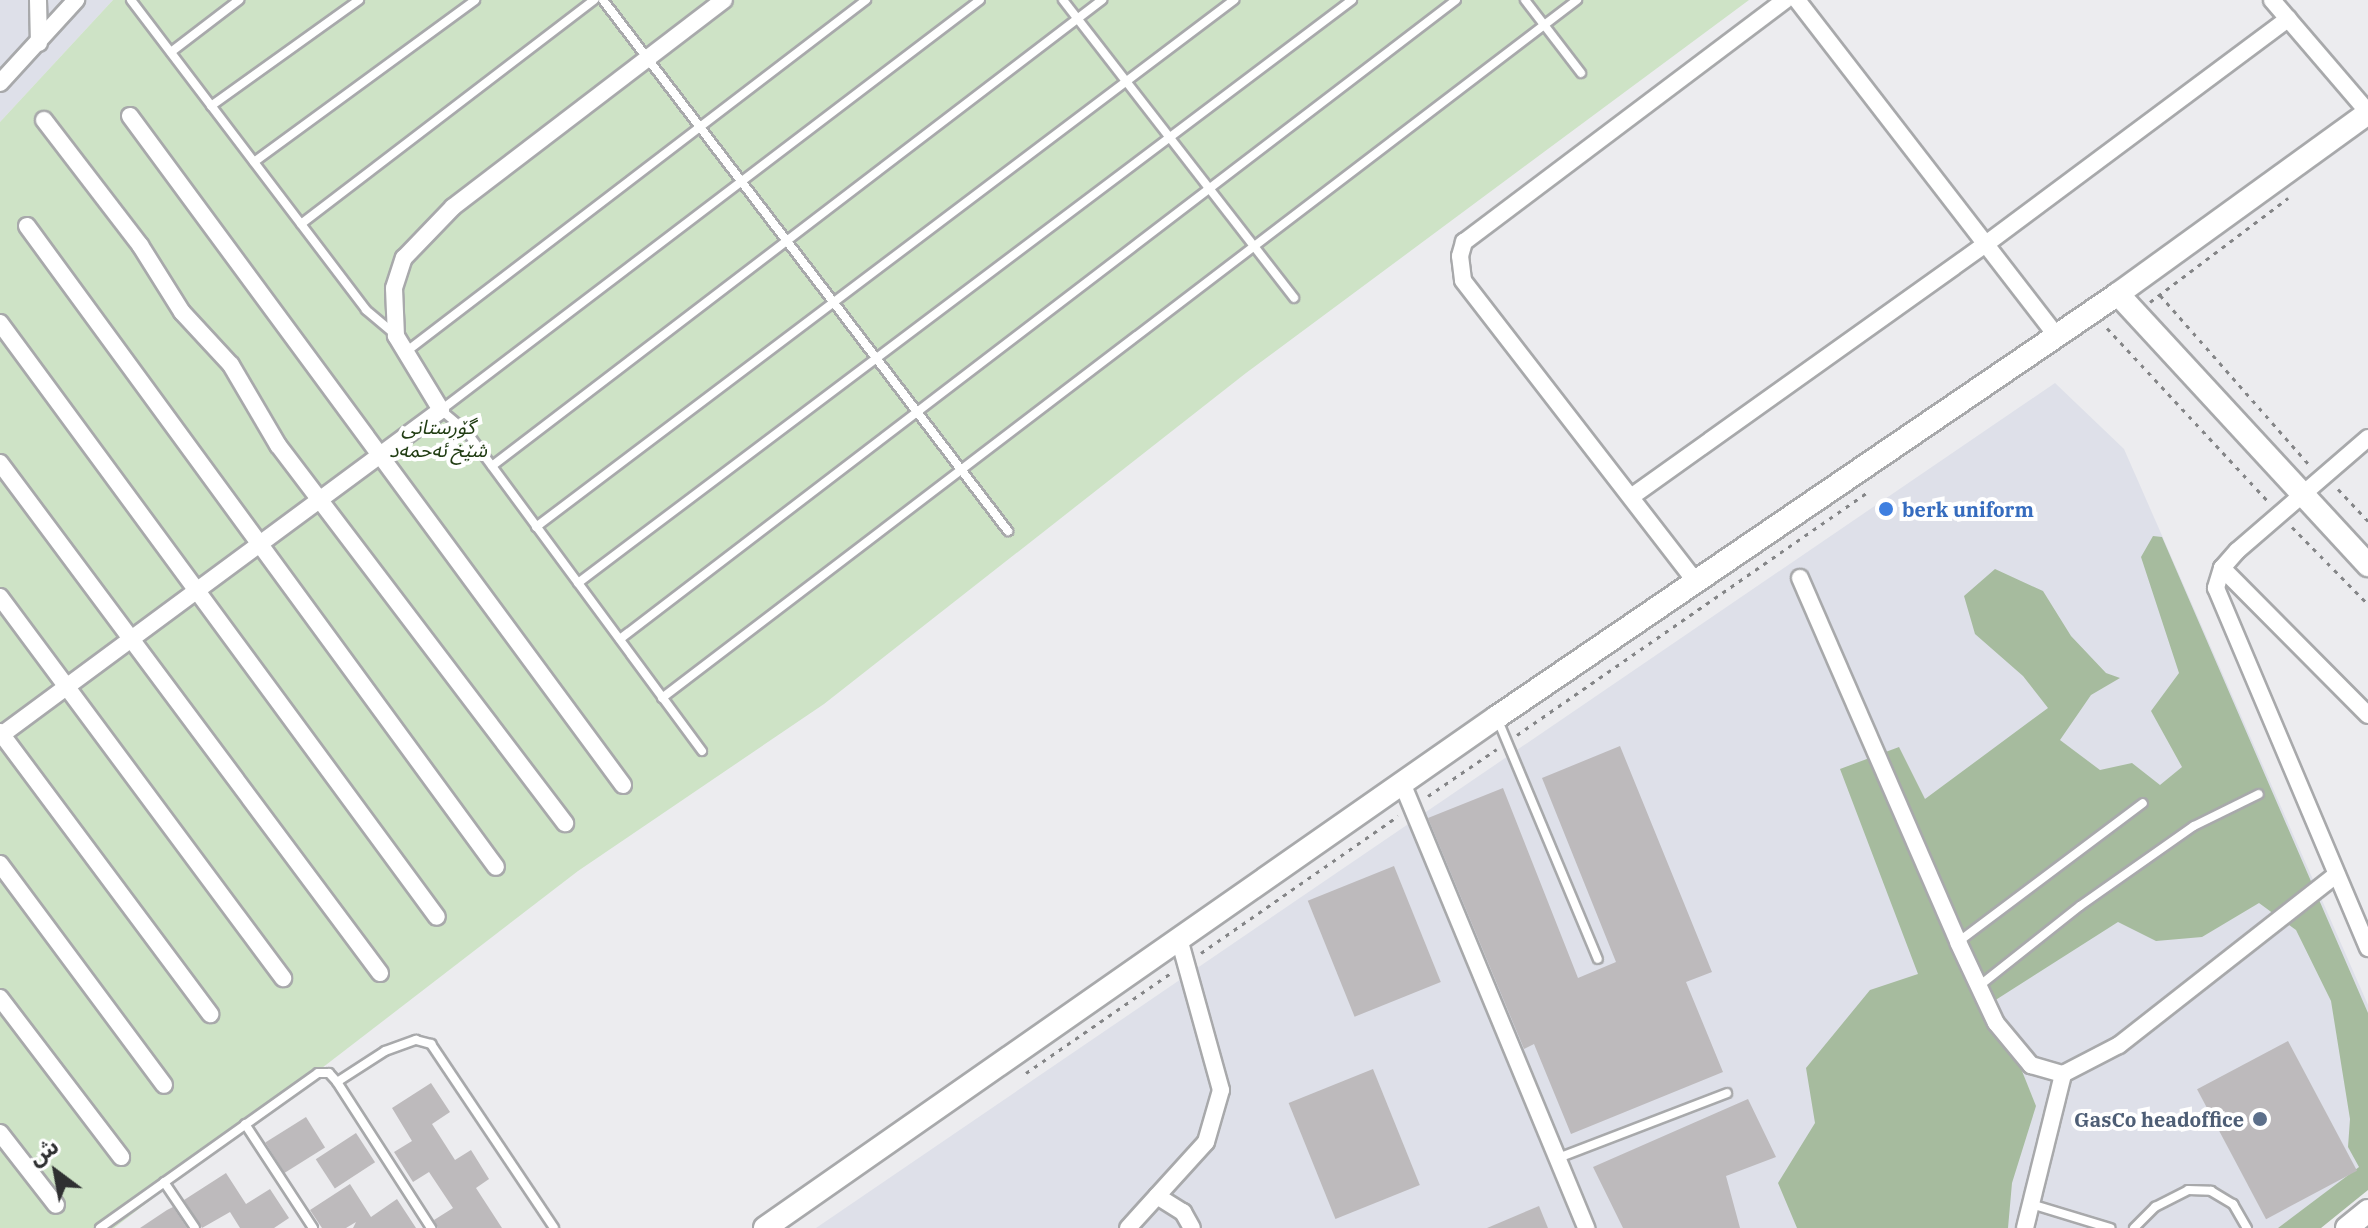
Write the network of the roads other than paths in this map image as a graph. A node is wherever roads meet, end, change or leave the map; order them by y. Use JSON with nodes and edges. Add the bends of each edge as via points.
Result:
{"nodes":[{"id":1,"x":38,"y":0,"type":"edge"},
{"id":2,"x":76,"y":0,"type":"edge"},
{"id":3,"x":131,"y":0,"type":"edge"},
{"id":4,"x":239,"y":0,"type":"edge"},
{"id":5,"x":359,"y":0,"type":"edge"},
{"id":6,"x":475,"y":0,"type":"edge"},
{"id":7,"x":594,"y":0,"type":"edge"},
{"id":8,"x":603,"y":0,"type":"edge"},
{"id":9,"x":724,"y":0,"type":"edge"},
{"id":10,"x":866,"y":0,"type":"edge"},
{"id":11,"x":980,"y":0,"type":"edge"},
{"id":12,"x":1063,"y":0,"type":"edge"},
{"id":13,"x":1102,"y":0,"type":"edge"},
{"id":14,"x":1234,"y":0,"type":"edge"},
{"id":15,"x":1352,"y":0,"type":"edge"},
{"id":16,"x":1456,"y":0,"type":"edge"},
{"id":17,"x":1525,"y":0,"type":"edge"},
{"id":18,"x":1577,"y":0,"type":"edge"},
{"id":19,"x":1785,"y":0,"type":"edge"},
{"id":20,"x":1797,"y":0,"type":"edge"},
{"id":21,"x":2272,"y":0,"type":"edge"},
{"id":22,"x":1077,"y":18,"type":"junction"},
{"id":23,"x":2288,"y":19,"type":"junction"},
{"id":24,"x":1544,"y":25,"type":"junction"},
{"id":25,"x":39,"y":43,"type":"junction"},
{"id":26,"x":171,"y":52,"type":"junction"},
{"id":27,"x":647,"y":58,"type":"junction"},
{"id":28,"x":1581,"y":73,"type":"dead end"},
{"id":29,"x":1126,"y":82,"type":"junction"},
{"id":30,"x":0,"y":83,"type":"edge"},
{"id":31,"x":211,"y":106,"type":"junction"},
{"id":32,"x":2368,"y":113,"type":"edge"},
{"id":33,"x":130,"y":116,"type":"dead end"},
{"id":34,"x":44,"y":120,"type":"dead end"},
{"id":35,"x":700,"y":127,"type":"junction"},
{"id":36,"x":1168,"y":138,"type":"junction"},
{"id":37,"x":254,"y":162,"type":"junction"},
{"id":38,"x":741,"y":181,"type":"junction"},
{"id":39,"x":1208,"y":190,"type":"junction"},
{"id":40,"x":301,"y":224,"type":"junction"},
{"id":41,"x":27,"y":226,"type":"dead end"},
{"id":42,"x":786,"y":240,"type":"junction"},
{"id":43,"x":1986,"y":244,"type":"junction"},
{"id":44,"x":1253,"y":248,"type":"junction"},
{"id":45,"x":2118,"y":294,"type":"junction"},
{"id":46,"x":1294,"y":298,"type":"dead end"},
{"id":47,"x":833,"y":302,"type":"junction"},
{"id":48,"x":0,"y":323,"type":"edge"},
{"id":49,"x":396,"y":336,"type":"junction"},
{"id":50,"x":2057,"y":336,"type":"junction"},
{"id":51,"x":407,"y":351,"type":"junction"},
{"id":52,"x":876,"y":358,"type":"junction"},
{"id":53,"x":441,"y":410,"type":"junction"},
{"id":54,"x":917,"y":412,"type":"junction"},
{"id":55,"x":2368,"y":438,"type":"edge"},
{"id":56,"x":380,"y":455,"type":"junction"},
{"id":57,"x":0,"y":463,"type":"edge"},
{"id":58,"x":492,"y":466,"type":"junction"},
{"id":59,"x":961,"y":470,"type":"junction"},
{"id":60,"x":2300,"y":492,"type":"junction"},
{"id":61,"x":1631,"y":497,"type":"junction"},
{"id":62,"x":321,"y":499,"type":"junction"},
{"id":63,"x":536,"y":527,"type":"junction"},
{"id":64,"x":1008,"y":531,"type":"dead end"},
{"id":65,"x":259,"y":544,"type":"junction"},
{"id":66,"x":2368,"y":565,"type":"edge"},
{"id":67,"x":2222,"y":568,"type":"junction"},
{"id":68,"x":1800,"y":578,"type":"dead end"},
{"id":69,"x":1696,"y":582,"type":"junction"},
{"id":70,"x":578,"y":583,"type":"junction"},
{"id":71,"x":194,"y":592,"type":"junction"},
{"id":72,"x":0,"y":597,"type":"edge"},
{"id":73,"x":133,"y":637,"type":"junction"},
{"id":74,"x":620,"y":639,"type":"junction"},
{"id":75,"x":66,"y":687,"type":"junction"},
{"id":76,"x":662,"y":698,"type":"junction"},
{"id":77,"x":2368,"y":715,"type":"edge"},
{"id":78,"x":1497,"y":717,"type":"junction"},
{"id":79,"x":1,"y":734,"type":"edge"},
{"id":80,"x":702,"y":751,"type":"dead end"},
{"id":81,"x":1402,"y":783,"type":"junction"},
{"id":82,"x":623,"y":785,"type":"dead end"},
{"id":83,"x":2259,"y":794,"type":"dead end"},
{"id":84,"x":2143,"y":803,"type":"dead end"},
{"id":85,"x":565,"y":823,"type":"dead end"},
{"id":86,"x":0,"y":864,"type":"edge"},
{"id":87,"x":496,"y":867,"type":"dead end"},
{"id":88,"x":2336,"y":875,"type":"junction"},
{"id":89,"x":437,"y":917,"type":"dead end"},
{"id":90,"x":1179,"y":939,"type":"junction"},
{"id":91,"x":1958,"y":942,"type":"junction"},
{"id":92,"x":2368,"y":948,"type":"edge"},
{"id":93,"x":1598,"y":959,"type":"dead end"},
{"id":94,"x":380,"y":973,"type":"dead end"},
{"id":95,"x":283,"y":978,"type":"dead end"},
{"id":96,"x":1979,"y":986,"type":"junction"},
{"id":97,"x":0,"y":998,"type":"edge"},
{"id":98,"x":210,"y":1014,"type":"dead end"},
{"id":99,"x":2063,"y":1074,"type":"junction"},
{"id":100,"x":337,"y":1082,"type":"junction"},
{"id":101,"x":164,"y":1085,"type":"dead end"},
{"id":102,"x":1727,"y":1093,"type":"dead end"},
{"id":103,"x":245,"y":1124,"type":"junction"},
{"id":104,"x":0,"y":1133,"type":"edge"},
{"id":105,"x":121,"y":1157,"type":"dead end"},
{"id":106,"x":1557,"y":1159,"type":"junction"},
{"id":107,"x":164,"y":1182,"type":"junction"},
{"id":108,"x":1157,"y":1196,"type":"junction"},
{"id":109,"x":2031,"y":1204,"type":"junction"},
{"id":110,"x":56,"y":1205,"type":"dead end"},
{"id":111,"x":2368,"y":1211,"type":"edge"},
{"id":112,"x":100,"y":1228,"type":"edge"},
{"id":113,"x":195,"y":1228,"type":"edge"},
{"id":114,"x":313,"y":1228,"type":"edge"},
{"id":115,"x":431,"y":1228,"type":"edge"},
{"id":116,"x":554,"y":1228,"type":"edge"},
{"id":117,"x":765,"y":1228,"type":"edge"},
{"id":118,"x":1128,"y":1228,"type":"edge"},
{"id":119,"x":1192,"y":1228,"type":"edge"},
{"id":120,"x":1586,"y":1228,"type":"edge"},
{"id":121,"x":2025,"y":1228,"type":"edge"},
{"id":122,"x":2110,"y":1228,"type":"edge"},
{"id":123,"x":2134,"y":1228,"type":"edge"},
{"id":124,"x":2247,"y":1228,"type":"edge"},
{"id":125,"x":2347,"y":1228,"type":"edge"}],
"edges":[{"from":1,"to":25,"type":"street"},
{"from":2,"to":25,"type":"street"},
{"from":3,"to":26,"type":"lane"},
{"from":4,"to":26,"type":"lane"},
{"from":5,"to":31,"type":"lane"},
{"from":6,"to":37,"type":"lane"},
{"from":7,"to":40,"type":"lane"},
{"from":8,"to":27,"type":"lane"},
{"from":9,"to":27,"type":"street"},
{"from":10,"to":35,"type":"lane"},
{"from":11,"to":38,"type":"lane"},
{"from":12,"to":22,"type":"lane"},
{"from":13,"to":22,"type":"lane"},
{"from":14,"to":29,"type":"lane"},
{"from":15,"to":36,"type":"lane"},
{"from":16,"to":39,"type":"lane"},
{"from":17,"to":24,"type":"lane"},
{"from":18,"to":24,"type":"lane"},
{"from":19,"to":61,"type":"street","via":[[1464,242],[1463,280]]},
{"from":20,"to":43,"type":"street"},
{"from":21,"to":23,"type":"street"},
{"from":22,"to":29,"type":"lane"},
{"from":22,"to":42,"type":"lane"},
{"from":23,"to":32,"type":"street"},
{"from":23,"to":43,"type":"street"},
{"from":24,"to":28,"type":"lane"},
{"from":24,"to":44,"type":"lane"},
{"from":25,"to":30,"type":"street"},
{"from":26,"to":31,"type":"lane"},
{"from":27,"to":35,"type":"lane"},
{"from":27,"to":49,"type":"street","via":[[426,232],[404,258],[394,288]]},
{"from":29,"to":36,"type":"lane"},
{"from":29,"to":47,"type":"lane"},
{"from":31,"to":37,"type":"lane"},
{"from":32,"to":45,"type":"street"},
{"from":33,"to":56,"type":"street"},
{"from":34,"to":62,"type":"street","via":[[140,245],[182,312],[231,365],[278,445]]},
{"from":35,"to":38,"type":"lane"},
{"from":35,"to":51,"type":"lane"},
{"from":36,"to":39,"type":"lane"},
{"from":36,"to":52,"type":"lane"},
{"from":37,"to":40,"type":"lane"},
{"from":38,"to":42,"type":"lane"},
{"from":38,"to":53,"type":"lane"},
{"from":39,"to":44,"type":"lane"},
{"from":39,"to":54,"type":"lane"},
{"from":40,"to":49,"type":"lane","via":[[366,310]]},
{"from":41,"to":65,"type":"street"},
{"from":42,"to":47,"type":"lane"},
{"from":42,"to":58,"type":"lane"},
{"from":43,"to":50,"type":"street"},
{"from":43,"to":61,"type":"street"},
{"from":44,"to":46,"type":"lane"},
{"from":44,"to":59,"type":"lane"},
{"from":45,"to":50,"type":"street"},
{"from":45,"to":60,"type":"street"},
{"from":47,"to":52,"type":"lane"},
{"from":47,"to":63,"type":"lane"},
{"from":48,"to":71,"type":"street"},
{"from":49,"to":51,"type":"street"},
{"from":50,"to":69,"type":"street"},
{"from":51,"to":53,"type":"street"},
{"from":52,"to":54,"type":"lane"},
{"from":52,"to":70,"type":"lane"},
{"from":53,"to":56,"type":"street"},
{"from":53,"to":58,"type":"lane"},
{"from":54,"to":59,"type":"lane"},
{"from":54,"to":74,"type":"lane"},
{"from":55,"to":60,"type":"street"},
{"from":56,"to":62,"type":"street"},
{"from":56,"to":82,"type":"street"},
{"from":57,"to":73,"type":"street"},
{"from":58,"to":63,"type":"lane"},
{"from":59,"to":64,"type":"lane"},
{"from":59,"to":76,"type":"lane"},
{"from":60,"to":66,"type":"street"},
{"from":60,"to":67,"type":"street"},
{"from":61,"to":69,"type":"street"},
{"from":62,"to":65,"type":"street"},
{"from":62,"to":85,"type":"street"},
{"from":63,"to":70,"type":"lane"},
{"from":65,"to":71,"type":"street"},
{"from":65,"to":87,"type":"street"},
{"from":67,"to":77,"type":"street"},
{"from":67,"to":88,"type":"street","via":[[2219,599]]},
{"from":68,"to":91,"type":"street"},
{"from":69,"to":78,"type":"street"},
{"from":70,"to":74,"type":"lane"},
{"from":71,"to":73,"type":"street"},
{"from":71,"to":89,"type":"street"},
{"from":72,"to":75,"type":"street"},
{"from":73,"to":75,"type":"street"},
{"from":73,"to":94,"type":"street"},
{"from":74,"to":76,"type":"lane"},
{"from":75,"to":79,"type":"street"},
{"from":75,"to":95,"type":"street"},
{"from":76,"to":80,"type":"lane"},
{"from":78,"to":81,"type":"street"},
{"from":78,"to":93,"type":"lane"},
{"from":79,"to":98,"type":"street"},
{"from":81,"to":90,"type":"street"},
{"from":81,"to":106,"type":"street"},
{"from":83,"to":96,"type":"lane","via":[[2182,835]]},
{"from":84,"to":91,"type":"lane"},
{"from":86,"to":101,"type":"street"},
{"from":88,"to":92,"type":"street"},
{"from":88,"to":99,"type":"street","via":[[2119,1045]]},
{"from":90,"to":108,"type":"street","via":[[1221,1090],[1206,1142]]},
{"from":90,"to":117,"type":"street"},
{"from":91,"to":96,"type":"street"},
{"from":96,"to":99,"type":"street","via":[[1996,1023],[2031,1065]]},
{"from":97,"to":105,"type":"street"},
{"from":99,"to":109,"type":"street"},
{"from":100,"to":103,"type":"lane","via":[[329,1073],[318,1073]]},
{"from":100,"to":115,"type":"lane"},
{"from":100,"to":116,"type":"lane","via":[[385,1051],[416,1040],[431,1044]]},
{"from":102,"to":106,"type":"lane"},
{"from":103,"to":107,"type":"lane"},
{"from":103,"to":114,"type":"lane"},
{"from":104,"to":110,"type":"street"},
{"from":106,"to":120,"type":"street"},
{"from":107,"to":112,"type":"lane"},
{"from":107,"to":113,"type":"lane"},
{"from":108,"to":118,"type":"street"},
{"from":108,"to":119,"type":"street","via":[[1183,1212]]},
{"from":109,"to":121,"type":"street"},
{"from":109,"to":122,"type":"lane"},
{"from":111,"to":125,"type":"street"},
{"from":123,"to":124,"type":"lane","via":[[2155,1207],[2188,1190],[2211,1191],[2233,1204]]}]}
